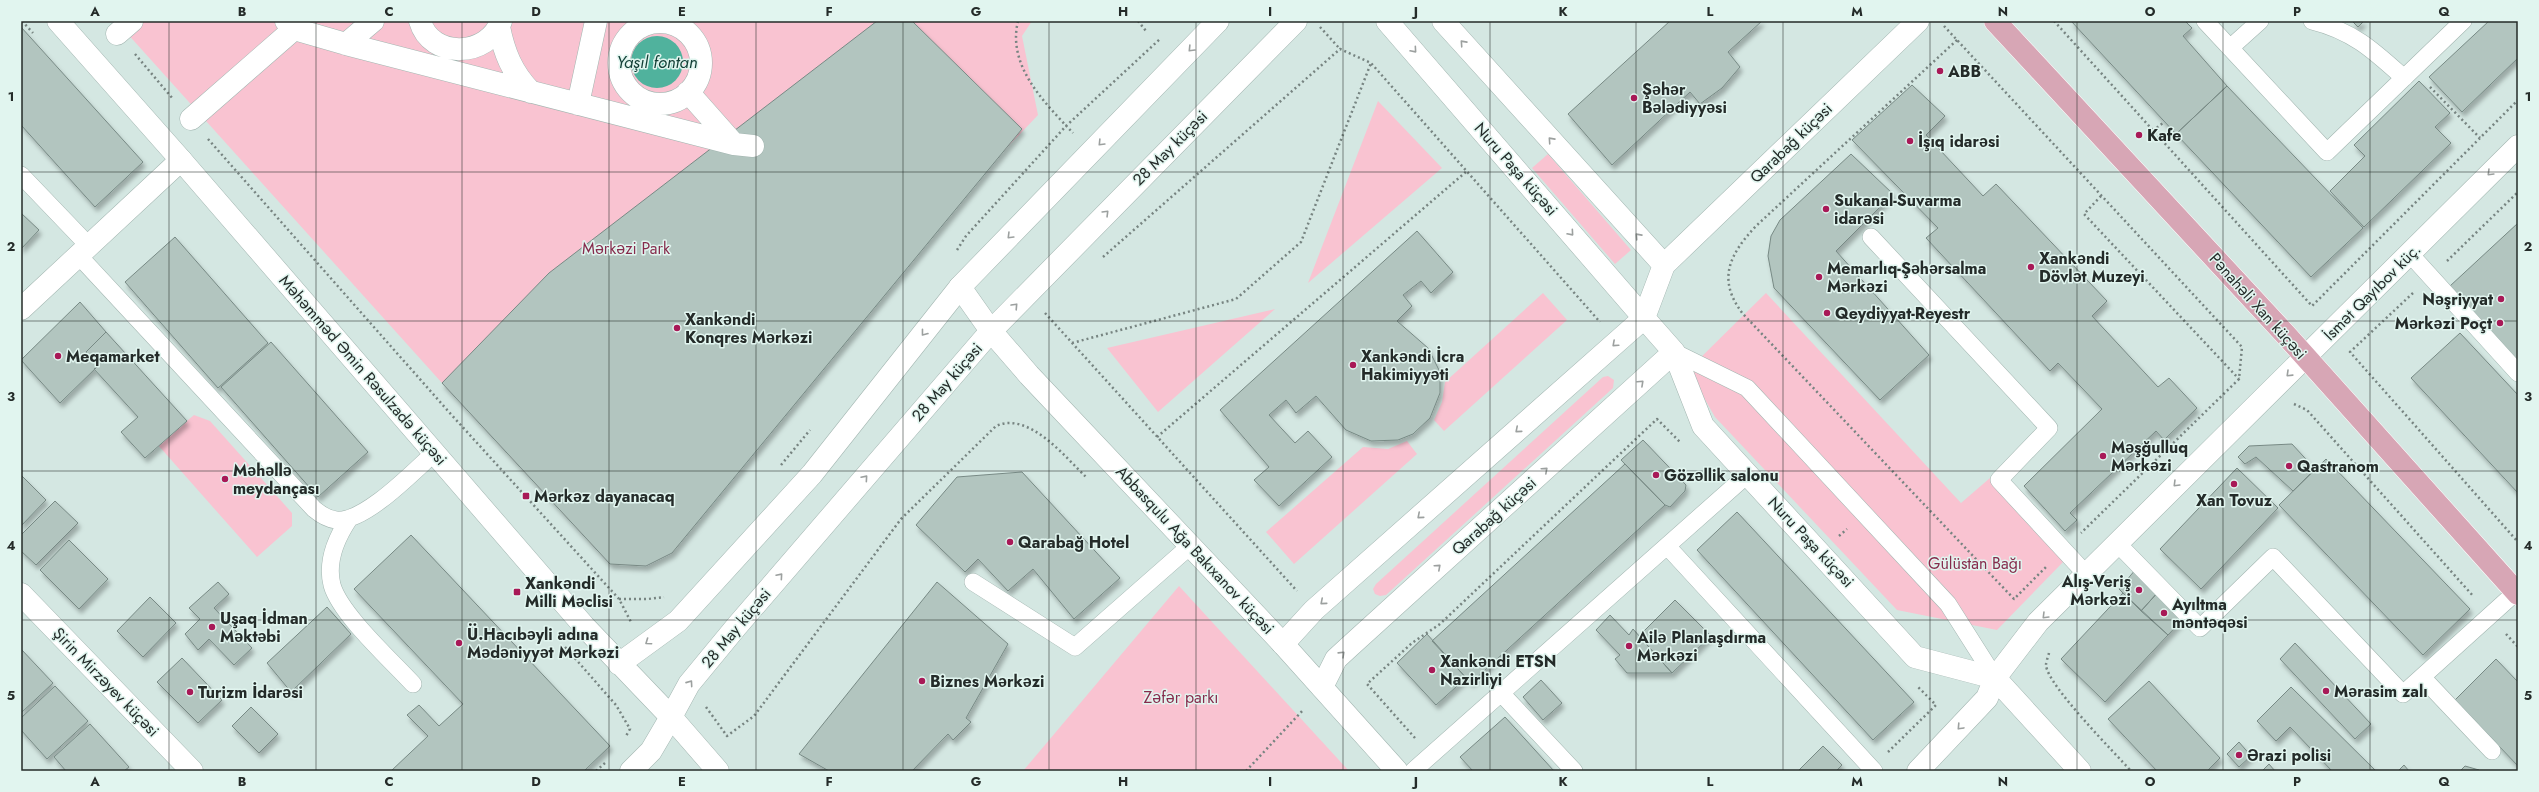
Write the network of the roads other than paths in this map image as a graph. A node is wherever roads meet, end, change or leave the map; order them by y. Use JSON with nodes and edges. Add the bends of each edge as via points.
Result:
{"nodes":[{"id":1,"x":58,"y":21,"type":"edge"},
{"id":2,"x":373,"y":21,"type":"edge"},
{"id":3,"x":420,"y":21,"type":"edge"},
{"id":4,"x":596,"y":21,"type":"edge"},
{"id":5,"x":1218,"y":21,"type":"edge"},
{"id":6,"x":1296,"y":21,"type":"edge"},
{"id":7,"x":1387,"y":21,"type":"edge"},
{"id":8,"x":1443,"y":21,"type":"edge"},
{"id":9,"x":1918,"y":21,"type":"edge"},
{"id":10,"x":1995,"y":21,"type":"edge"},
{"id":11,"x":2205,"y":21,"type":"edge"},
{"id":12,"x":2260,"y":21,"type":"edge"},
{"id":13,"x":2312,"y":21,"type":"edge"},
{"id":14,"x":2462,"y":21,"type":"edge"},
{"id":15,"x":500,"y":24,"type":"edge"},
{"id":16,"x":290,"y":25,"type":"edge"},
{"id":17,"x":346,"y":44,"type":"junction"},
{"id":18,"x":2230,"y":48,"type":"junction"},
{"id":19,"x":2408,"y":74,"type":"junction"},
{"id":20,"x":626,"y":86,"type":"junction"},
{"id":21,"x":531,"y":92,"type":"junction"},
{"id":22,"x":688,"y":92,"type":"junction"},
{"id":23,"x":578,"y":104,"type":"junction"},
{"id":24,"x":609,"y":112,"type":"junction"},
{"id":25,"x":191,"y":119,"type":"road end"},
{"id":26,"x":2518,"y":146,"type":"edge"},
{"id":27,"x":181,"y":160,"type":"junction"},
{"id":28,"x":21,"y":175,"type":"edge"},
{"id":29,"x":1871,"y":237,"type":"dead end"},
{"id":30,"x":84,"y":251,"type":"junction"},
{"id":31,"x":2410,"y":254,"type":"junction"},
{"id":32,"x":1664,"y":265,"type":"junction"},
{"id":33,"x":960,"y":287,"type":"junction"},
{"id":34,"x":21,"y":309,"type":"edge"},
{"id":35,"x":1644,"y":318,"type":"junction"},
{"id":36,"x":991,"y":331,"type":"junction"},
{"id":37,"x":1674,"y":352,"type":"junction"},
{"id":38,"x":2305,"y":358,"type":"junction"},
{"id":39,"x":2518,"y":373,"type":"edge"},
{"id":40,"x":434,"y":454,"type":"junction"},
{"id":41,"x":1748,"y":474,"type":"junction"},
{"id":42,"x":350,"y":519,"type":"junction"},
{"id":43,"x":2117,"y":543,"type":"junction"},
{"id":44,"x":1190,"y":546,"type":"junction"},
{"id":45,"x":1667,"y":546,"type":"junction"},
{"id":46,"x":2086,"y":574,"type":"junction"},
{"id":47,"x":973,"y":582,"type":"dead end"},
{"id":48,"x":2517,"y":593,"type":"edge"},
{"id":49,"x":21,"y":594,"type":"edge"},
{"id":50,"x":1283,"y":644,"type":"junction"},
{"id":51,"x":619,"y":664,"type":"junction"},
{"id":52,"x":2422,"y":677,"type":"junction"},
{"id":53,"x":1995,"y":678,"type":"junction"},
{"id":54,"x":413,"y":684,"type":"dead end"},
{"id":55,"x":1322,"y":687,"type":"junction"},
{"id":56,"x":1501,"y":693,"type":"junction"},
{"id":57,"x":671,"y":717,"type":"junction"},
{"id":58,"x":2492,"y":751,"type":"dead end"},
{"id":59,"x":1872,"y":770,"type":"edge"},
{"id":60,"x":192,"y":771,"type":"edge"},
{"id":61,"x":631,"y":771,"type":"edge"},
{"id":62,"x":718,"y":771,"type":"edge"},
{"id":63,"x":1397,"y":771,"type":"edge"},
{"id":64,"x":1413,"y":771,"type":"edge"},
{"id":65,"x":1574,"y":771,"type":"edge"},
{"id":66,"x":1918,"y":771,"type":"edge"},
{"id":67,"x":2080,"y":771,"type":"edge"}],
"edges":[{"from":1,"to":27,"type":"street","name":"Məhəmməd Əmin Rəsulzadə küçəsi"},
{"from":2,"to":17,"type":"street"},
{"from":3,"to":15,"type":"street","via":[[428,36],[440,45],[466,50],[480,45],[491,37]]},
{"from":4,"to":23,"type":"street"},
{"from":5,"to":33,"type":"street","one_way":true},
{"from":36,"to":6,"type":"street","name":"28 May küçəsi","one_way":true},
{"from":7,"to":35,"type":"street","name":"Nuru Paşa küçəsi","one_way":true},
{"from":32,"to":8,"type":"street","one_way":true},
{"from":9,"to":32,"type":"street","name":"Qarabağ küçəsi"},
{"from":10,"to":38,"type":"main road","name":"Pənahəli Xan küçəsi"},
{"from":11,"to":18,"type":"lane"},
{"from":12,"to":18,"type":"lane"},
{"from":13,"to":19,"type":"lane","via":[[2333,26],[2366,43]]},
{"from":14,"to":19,"type":"lane"},
{"from":15,"to":21,"type":"street","via":[[505,53],[513,70]]},
{"from":16,"to":17,"type":"street"},
{"from":16,"to":25,"type":"street"},
{"from":17,"to":21,"type":"street"},
{"from":18,"to":19,"type":"lane","via":[[2327,152]]},
{"from":20,"to":22,"type":"street","via":[[634,95],[656,104],[674,101]]},
{"from":20,"to":22,"type":"street","via":[[619,62],[626,39],[646,24],[670,23],[682,28],[698,46],[701,58],[696,82]]},
{"from":20,"to":24,"type":"street"},
{"from":21,"to":23,"type":"street"},
{"from":22,"to":24,"type":"street","via":[[744,145]]},
{"from":23,"to":24,"type":"street"},
{"from":26,"to":31,"type":"street","name":"İsmət Qayıbov küç.","one_way":true},
{"from":27,"to":30,"type":"street"},
{"from":27,"to":40,"type":"street","name":"Məhəmməd Əmin Rəsulzadə küçəsi"},
{"from":28,"to":30,"type":"lane"},
{"from":29,"to":46,"type":"lane","via":[[2049,428],[1999,480]]},
{"from":30,"to":34,"type":"street"},
{"from":30,"to":42,"type":"lane","via":[[314,509],[336,520]]},
{"from":31,"to":38,"type":"street","name":"İsmət Qayıbov küç."},
{"from":31,"to":39,"type":"lane"},
{"from":32,"to":35,"type":"street"},
{"from":33,"to":36,"type":"street","name":"Abbasqulu Ağa Bakıxanov küçəsi"},
{"from":33,"to":51,"type":"street","one_way":true,"via":[[812,474],[678,621]]},
{"from":35,"to":37,"type":"street","name":"Nuru Paşa küçəsi"},
{"from":35,"to":50,"type":"street","one_way":true,"via":[[1314,610]]},
{"from":36,"to":44,"type":"street","name":"Abbasqulu Ağa Bakıxanov küçəsi","via":[[1029,375]]},
{"from":57,"to":36,"type":"street","name":"28 May küçəsi","one_way":true,"via":[[689,684],[722,644]]},
{"from":37,"to":41,"type":"street","name":"Nuru Paşa küçəsi","via":[[1703,426]]},
{"from":37,"to":53,"type":"lane","name":"Nuru Paşa küçəsi","via":[[1747,388],[1948,604]]},
{"from":55,"to":37,"type":"street","name":"Qarabağ küçəsi","one_way":true,"via":[[1336,659]]},
{"from":38,"to":43,"type":"street","name":"İsmət Qayıbov küç.","one_way":true},
{"from":38,"to":48,"type":"main road","name":"Pənahəli Xan küçəsi"},
{"from":40,"to":42,"type":"lane","via":[[364,512]]},
{"from":40,"to":51,"type":"street","name":"Məhəmməd Əmin Rəsulzadə küçəsi"},
{"from":41,"to":45,"type":"lane"},
{"from":41,"to":53,"type":"street","name":"Nuru Paşa küçəsi","via":[[1915,657]]},
{"from":42,"to":54,"type":"lane","via":[[339,535],[332,556],[332,584],[344,609]]},
{"from":43,"to":46,"type":"street","name":"İsmət Qayıbov küç."},
{"from":43,"to":52,"type":"lane","via":[[2200,628],[2273,557],[2403,694]]},
{"from":44,"to":47,"type":"lane","via":[[1075,647]]},
{"from":44,"to":50,"type":"street","name":"Abbasqulu Ağa Bakıxanov küçəsi"},
{"from":45,"to":56,"type":"lane"},
{"from":45,"to":59,"type":"lane"},
{"from":46,"to":53,"type":"street","name":"İsmət Qayıbov küç.","one_way":true,"via":[[2038,622]]},
{"from":48,"to":52,"type":"lane"},
{"from":49,"to":60,"type":"street","name":"Şirin Mirzəyev küçəsi"},
{"from":50,"to":55,"type":"street","name":"Abbasqulu Ağa Bakıxanov küçəsi"},
{"from":51,"to":57,"type":"street","name":"Məhəmməd Əmin Rəsulzadə küçəsi"},
{"from":52,"to":58,"type":"lane"},
{"from":53,"to":66,"type":"street","name":"İsmət Qayıbov küç.","one_way":true,"via":[[1987,698]]},
{"from":53,"to":67,"type":"street","name":"Nuru Paşa küçəsi"},
{"from":55,"to":63,"type":"street","name":"Abbasqulu Ağa Bakıxanov küçəsi"},
{"from":56,"to":64,"type":"lane"},
{"from":56,"to":65,"type":"lane"},
{"from":57,"to":61,"type":"street","name":"28 May küçəsi","via":[[651,751]]},
{"from":57,"to":62,"type":"street","name":"Məhəmməd Əmin Rəsulzadə küçəsi"}]}
